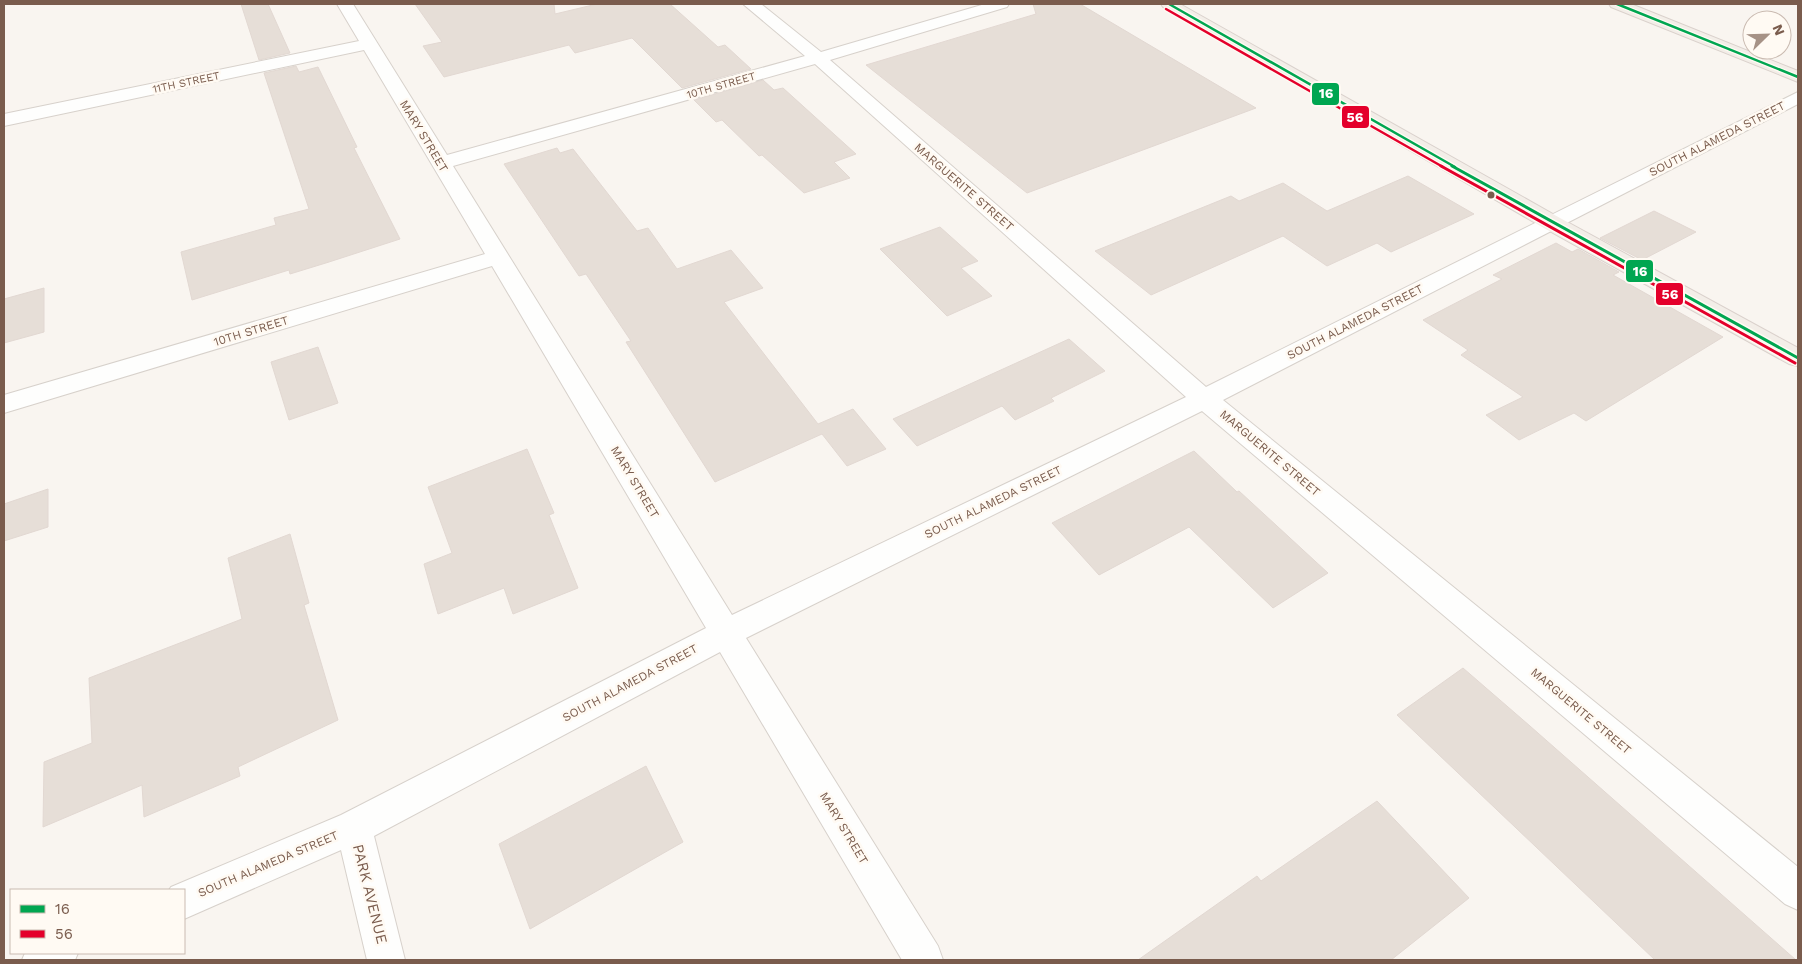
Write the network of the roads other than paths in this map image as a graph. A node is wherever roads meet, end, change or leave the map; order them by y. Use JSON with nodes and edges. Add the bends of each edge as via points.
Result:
{"nodes":[{"id":1,"x":345,"y":4,"type":"edge"},
{"id":2,"x":751,"y":4,"type":"edge"},
{"id":3,"x":1001,"y":4,"type":"edge"},
{"id":4,"x":1169,"y":4,"type":"edge"},
{"id":5,"x":1617,"y":4,"type":"edge"},
{"id":6,"x":369,"y":44,"type":"junction"},
{"id":7,"x":818,"y":58,"type":"junction"},
{"id":8,"x":1798,"y":77,"type":"edge"},
{"id":9,"x":1798,"y":97,"type":"edge"},
{"id":10,"x":4,"y":120,"type":"edge"},
{"id":11,"x":441,"y":163,"type":"junction"},
{"id":12,"x":1552,"y":223,"type":"junction"},
{"id":13,"x":498,"y":257,"type":"junction"},
{"id":14,"x":1798,"y":358,"type":"edge"},
{"id":15,"x":1204,"y":399,"type":"junction"},
{"id":16,"x":4,"y":404,"type":"edge"},
{"id":17,"x":726,"y":633,"type":"junction"},
{"id":18,"x":354,"y":827,"type":"junction"},
{"id":19,"x":1798,"y":891,"type":"edge"},
{"id":20,"x":185,"y":900,"type":"edge"},
{"id":21,"x":56,"y":954,"type":"edge"},
{"id":22,"x":41,"y":960,"type":"edge"},
{"id":23,"x":386,"y":960,"type":"edge"},
{"id":24,"x":924,"y":960,"type":"edge"}],
"edges":[{"from":1,"to":6,"type":"street","name":"MARY STREET"},
{"from":2,"to":7,"type":"street","name":"MARGUERITE STREET"},
{"from":3,"to":7,"type":"street","name":"10TH STREET"},
{"from":4,"to":12,"type":"main road"},
{"from":5,"to":8,"type":"main road"},
{"from":6,"to":10,"type":"street","name":"11TH STREET"},
{"from":6,"to":11,"type":"street","name":"MARY STREET"},
{"from":7,"to":11,"type":"street","name":"10TH STREET"},
{"from":7,"to":15,"type":"street","name":"MARGUERITE STREET"},
{"from":9,"to":12,"type":"street","name":"SOUTH ALAMEDA STREET"},
{"from":11,"to":13,"type":"street","name":"MARY STREET"},
{"from":12,"to":14,"type":"main road"},
{"from":12,"to":15,"type":"street","name":"SOUTH ALAMEDA STREET"},
{"from":13,"to":16,"type":"street","name":"10TH STREET"},
{"from":13,"to":17,"type":"street","name":"MARY STREET"},
{"from":15,"to":17,"type":"street","name":"SOUTH ALAMEDA STREET"},
{"from":15,"to":19,"type":"street","name":"MARGUERITE STREET"},
{"from":17,"to":18,"type":"street","name":"SOUTH ALAMEDA STREET"},
{"from":17,"to":24,"type":"street","name":"MARY STREET"},
{"from":18,"to":20,"type":"street","name":"SOUTH ALAMEDA STREET"},
{"from":18,"to":23,"type":"street","name":"PARK AVENUE"},
{"from":21,"to":22,"type":"street"}]}
